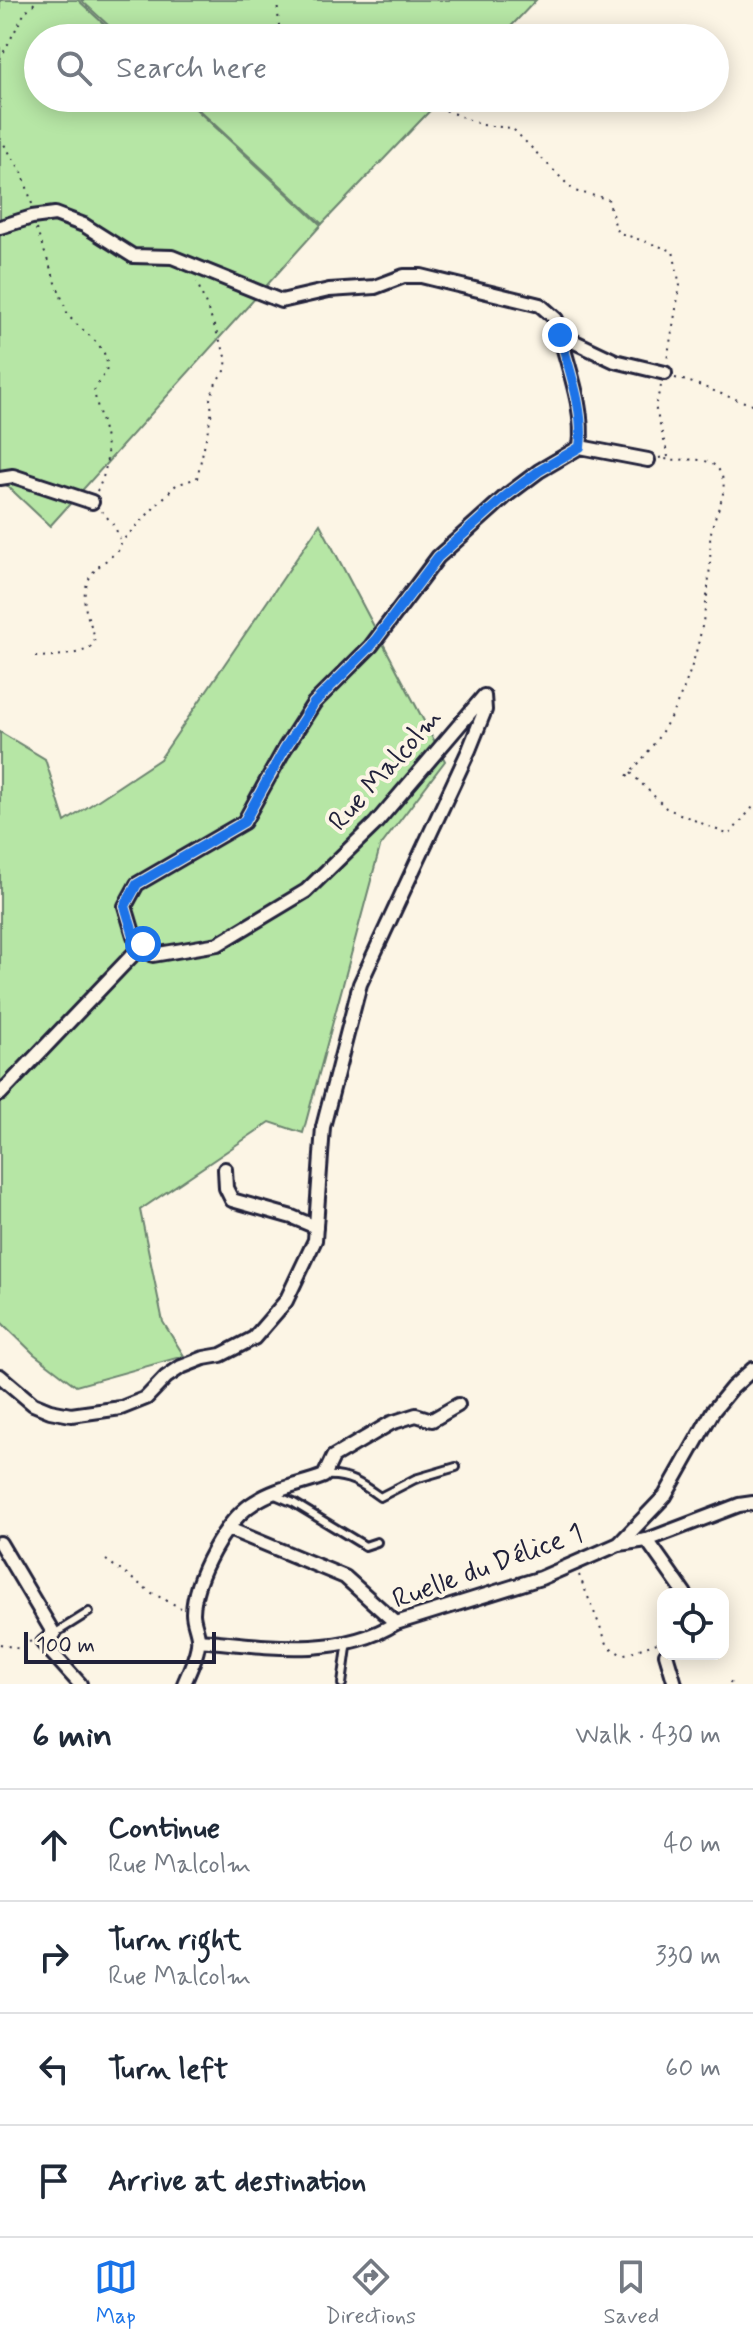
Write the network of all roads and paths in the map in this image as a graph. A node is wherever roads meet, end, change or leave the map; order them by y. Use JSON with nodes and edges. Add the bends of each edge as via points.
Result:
{"nodes":[{"id":1,"x":38,"y":0,"type":"edge"},
{"id":2,"x":277,"y":0,"type":"edge"},
{"id":3,"x":279,"y":24,"type":"edge"},
{"id":4,"x":0,"y":59,"type":"edge"},
{"id":5,"x":450,"y":112,"type":"edge"},
{"id":6,"x":0,"y":138,"type":"edge"},
{"id":7,"x":34,"y":217,"type":"junction"},
{"id":8,"x":0,"y":227,"type":"edge"},
{"id":9,"x":192,"y":266,"type":"junction"},
{"id":10,"x":560,"y":335,"type":"junction"},
{"id":11,"x":665,"y":373,"type":"junction"},
{"id":12,"x":753,"y":404,"type":"edge"},
{"id":13,"x":580,"y":447,"type":"junction"},
{"id":14,"x":654,"y":459,"type":"junction"},
{"id":15,"x":0,"y":478,"type":"edge"},
{"id":16,"x":92,"y":502,"type":"junction"},
{"id":17,"x":121,"y":542,"type":"junction"},
{"id":18,"x":35,"y":657,"type":"dead end"},
{"id":19,"x":630,"y":772,"type":"junction"},
{"id":20,"x":627,"y":776,"type":"dead end"},
{"id":21,"x":753,"y":807,"type":"edge"},
{"id":22,"x":143,"y":944,"type":"junction"},
{"id":23,"x":0,"y":1094,"type":"edge"},
{"id":24,"x":225,"y":1169,"type":"dead end"},
{"id":25,"x":316,"y":1227,"type":"junction"},
{"id":26,"x":753,"y":1369,"type":"edge"},
{"id":27,"x":0,"y":1376,"type":"edge"},
{"id":28,"x":458,"y":1405,"type":"dead end"},
{"id":29,"x":456,"y":1467,"type":"dead end"},
{"id":30,"x":324,"y":1476,"type":"junction"},
{"id":31,"x":272,"y":1493,"type":"junction"},
{"id":32,"x":753,"y":1503,"type":"edge"},
{"id":33,"x":229,"y":1529,"type":"junction"},
{"id":34,"x":647,"y":1540,"type":"junction"},
{"id":35,"x":377,"y":1542,"type":"dead end"},
{"id":36,"x":0,"y":1543,"type":"edge"},
{"id":37,"x":619,"y":1544,"type":"junction"},
{"id":38,"x":106,"y":1560,"type":"dead end"},
{"id":39,"x":574,"y":1563,"type":"junction"},
{"id":40,"x":681,"y":1588,"type":"edge"},
{"id":41,"x":89,"y":1612,"type":"dead end"},
{"id":42,"x":193,"y":1614,"type":"junction"},
{"id":43,"x":396,"y":1623,"type":"junction"},
{"id":44,"x":54,"y":1634,"type":"junction"},
{"id":45,"x":199,"y":1640,"type":"junction"},
{"id":46,"x":348,"y":1640,"type":"junction"},
{"id":47,"x":43,"y":1643,"type":"junction"},
{"id":48,"x":0,"y":1644,"type":"edge"},
{"id":49,"x":657,"y":1644,"type":"edge"},
{"id":50,"x":668,"y":1660,"type":"edge"},
{"id":51,"x":732,"y":1677,"type":"dead end"},
{"id":52,"x":75,"y":1683,"type":"edge"},
{"id":53,"x":184,"y":1684,"type":"edge"},
{"id":54,"x":342,"y":1684,"type":"edge"},
{"id":55,"x":675,"y":1684,"type":"edge"},
{"id":56,"x":730,"y":1684,"type":"edge"}],
"edges":[{"from":1,"to":4,"type":"path","via":[[25,12]]},
{"from":2,"to":3,"type":"path"},
{"from":5,"to":11,"type":"path","via":[[482,125],[512,128],[574,191],[608,199],[617,232],[673,251],[680,286]]},
{"from":6,"to":7,"type":"path","via":[[23,174]]},
{"from":7,"to":8,"type":"street"},
{"from":7,"to":9,"type":"street","via":[[55,214],[84,225],[133,256],[172,257]]},
{"from":7,"to":16,"type":"path","via":[[68,315],[97,342],[107,365],[94,391],[107,454]]},
{"from":9,"to":10,"type":"street","via":[[281,301],[421,276],[540,305],[556,319]]},
{"from":9,"to":17,"type":"path","via":[[227,359],[225,371],[210,399],[197,478],[176,485]]},
{"from":10,"to":11,"type":"street","via":[[615,361]]},
{"from":10,"to":13,"type":"street","via":[[579,418]]},
{"from":11,"to":12,"type":"path"},
{"from":11,"to":14,"type":"path","via":[[655,406],[668,456]]},
{"from":13,"to":14,"type":"street"},
{"from":13,"to":22,"type":"street","via":[[507,495],[438,557],[371,646],[314,703],[244,822],[137,884],[125,906],[134,936]]},
{"from":14,"to":19,"type":"path","via":[[706,460],[720,472],[724,490],[711,533],[698,652],[673,716],[647,757]]},
{"from":15,"to":16,"type":"street","via":[[13,476]]},
{"from":16,"to":17,"type":"path"},
{"from":17,"to":18,"type":"path","via":[[88,579],[83,609],[96,636],[94,644],[84,652]]},
{"from":19,"to":20,"type":"path"},
{"from":19,"to":21,"type":"path","via":[[666,808],[729,835]]},
{"from":22,"to":23,"type":"street"},
{"from":22,"to":25,"type":"street","name":"Rue Malcolm","via":[[153,955],[218,944],[306,891],[375,824],[484,696],[485,710],[469,750],[360,984],[323,1127]]},
{"from":24,"to":25,"type":"street","via":[[232,1200]]},
{"from":25,"to":27,"type":"street","name":"Rue Malcolm","via":[[286,1301],[254,1338],[181,1367],[146,1398],[121,1408],[71,1415],[33,1404]]},
{"from":26,"to":37,"type":"street","name":"Ruelle du Délice 1","via":[[713,1411],[665,1496]]},
{"from":28,"to":30,"type":"street","via":[[432,1420],[416,1415],[391,1423],[333,1457]]},
{"from":29,"to":30,"type":"lane","via":[[380,1497],[356,1480]]},
{"from":30,"to":31,"type":"street"},
{"from":31,"to":33,"type":"street","via":[[238,1515]]},
{"from":31,"to":35,"type":"lane","via":[[365,1546]]},
{"from":32,"to":34,"type":"street"},
{"from":33,"to":42,"type":"street","via":[[203,1572]]},
{"from":33,"to":43,"type":"street","via":[[345,1577]]},
{"from":34,"to":37,"type":"street"},
{"from":34,"to":40,"type":"street"},
{"from":36,"to":44,"type":"street"},
{"from":37,"to":39,"type":"street","name":"Ruelle du Délice 1"},
{"from":38,"to":42,"type":"path"},
{"from":39,"to":43,"type":"street","name":"Ruelle du Délice 1"},
{"from":39,"to":49,"type":"path","via":[[608,1646],[622,1655]]},
{"from":41,"to":44,"type":"lane"},
{"from":42,"to":45,"type":"street"},
{"from":43,"to":46,"type":"street","name":"Ruelle du Délice 1","via":[[380,1633]]},
{"from":44,"to":47,"type":"street"},
{"from":45,"to":46,"type":"street","name":"Ruelle du Délice 1","via":[[277,1647]]},
{"from":45,"to":53,"type":"street"},
{"from":46,"to":54,"type":"lane"},
{"from":47,"to":48,"type":"path","via":[[39,1635],[20,1649]]},
{"from":47,"to":52,"type":"street"},
{"from":50,"to":55,"type":"street"},
{"from":51,"to":56,"type":"path"}]}
